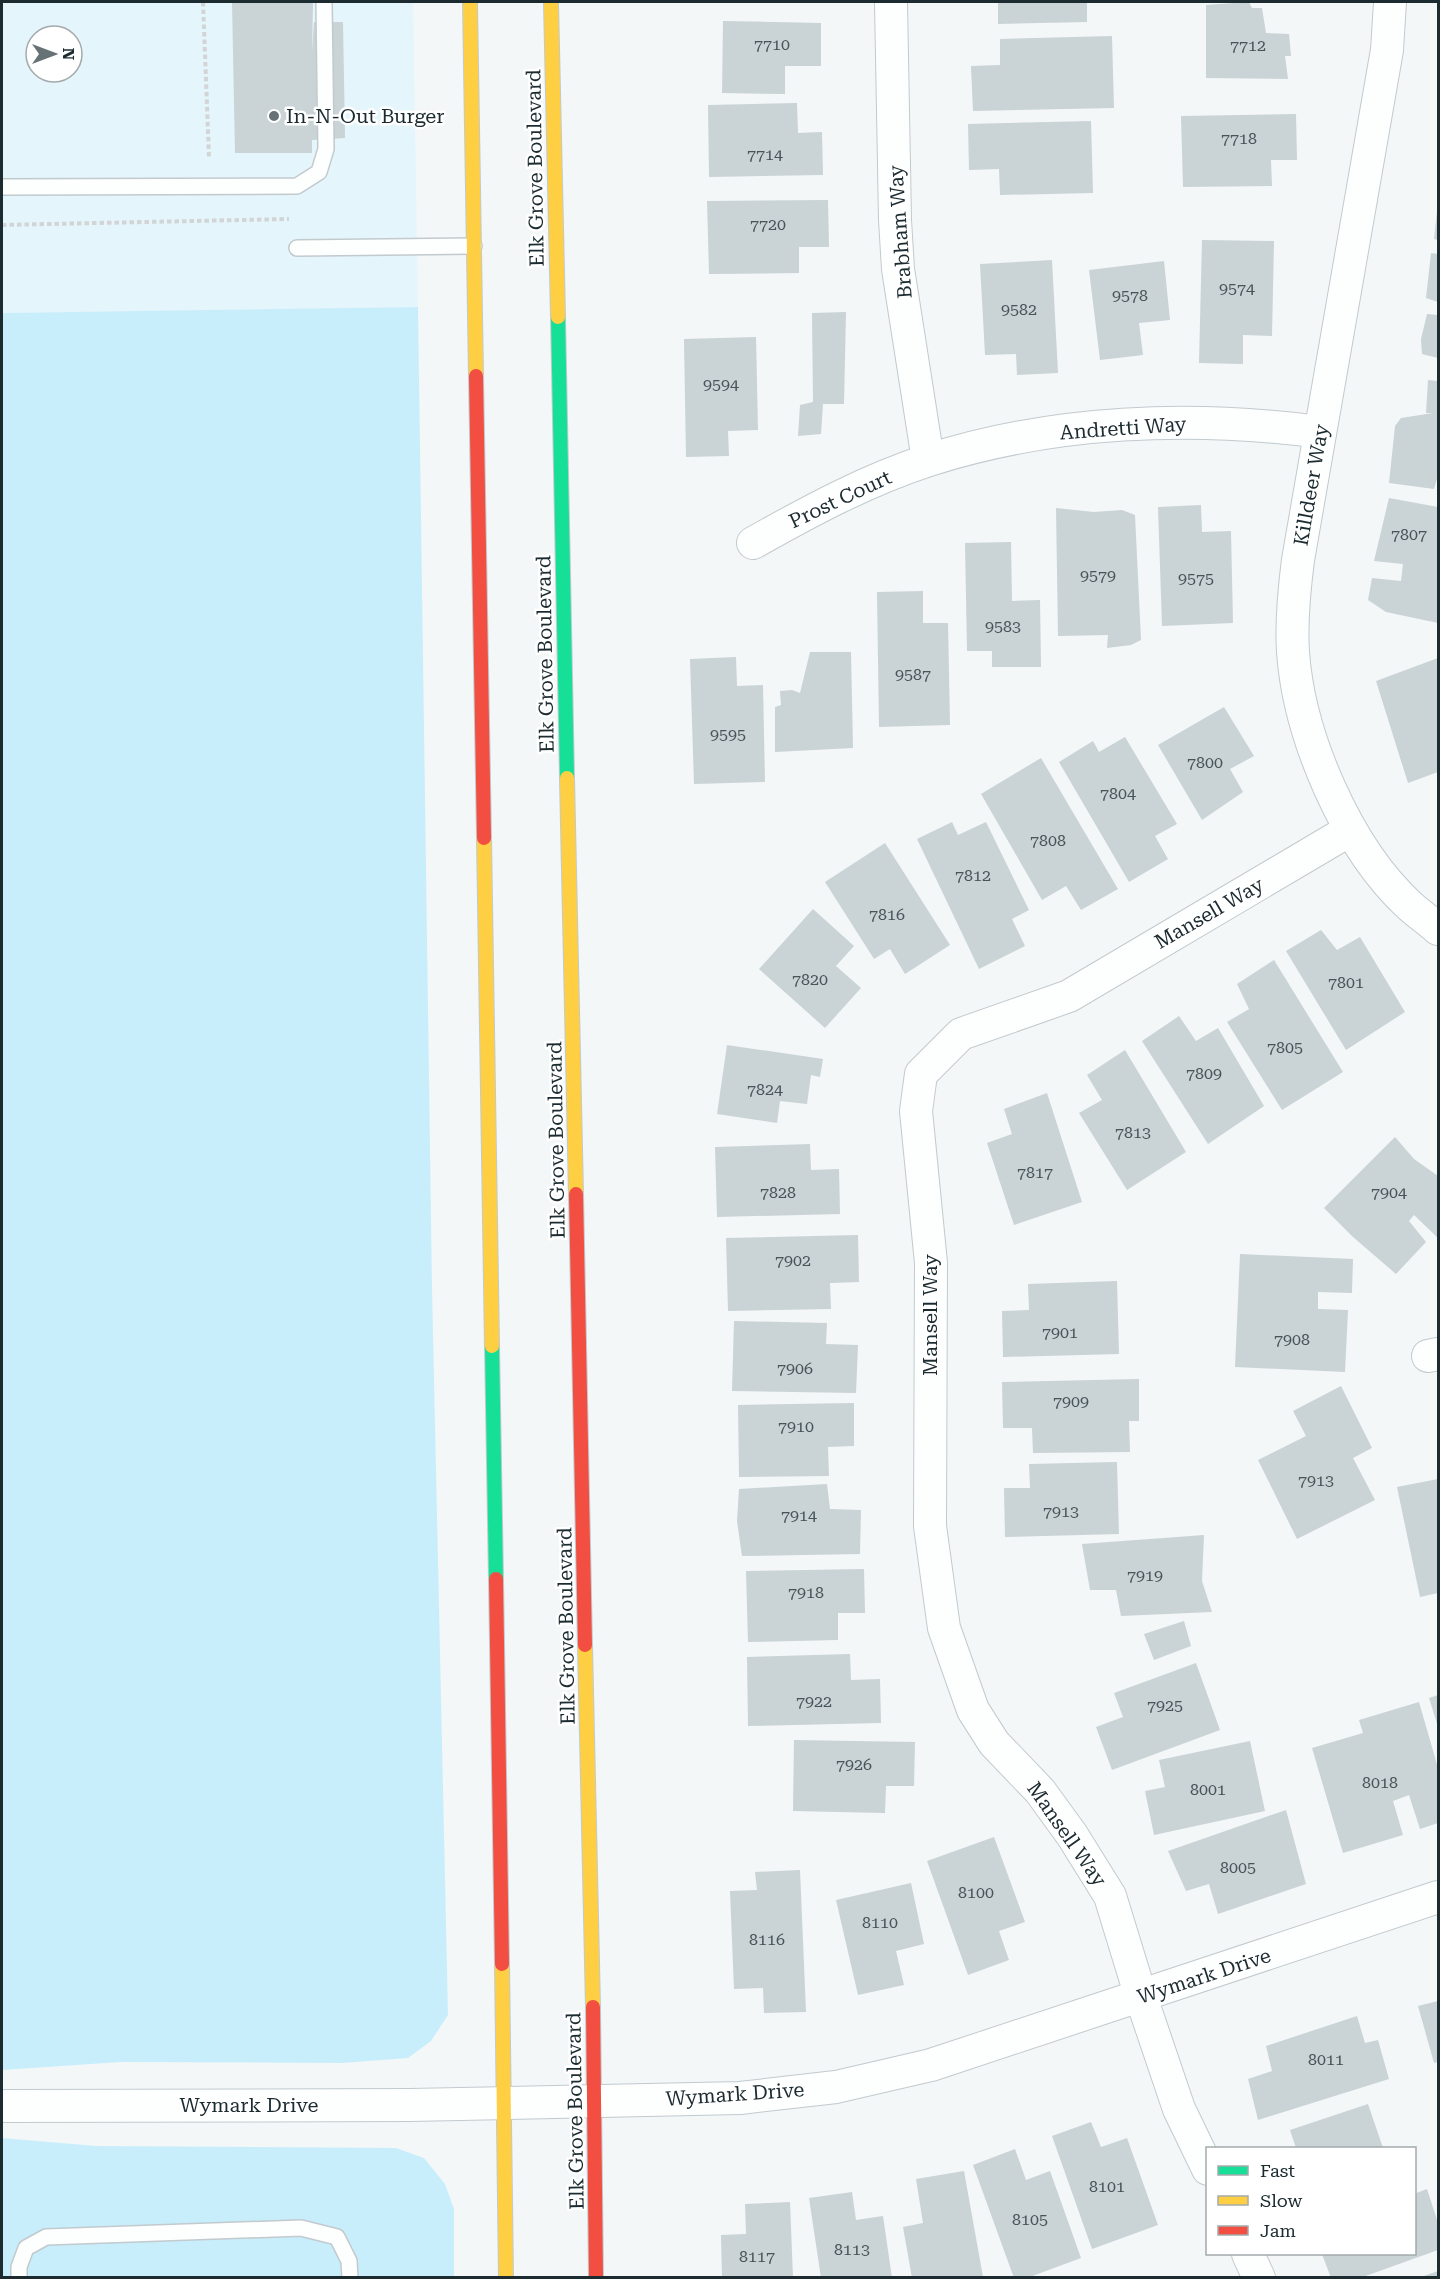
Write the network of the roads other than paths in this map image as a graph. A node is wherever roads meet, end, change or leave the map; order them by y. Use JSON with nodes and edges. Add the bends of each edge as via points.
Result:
{"nodes":[{"id":1,"x":324,"y":2,"type":"edge"},
{"id":2,"x":470,"y":2,"type":"edge"},
{"id":3,"x":551,"y":2,"type":"edge"},
{"id":4,"x":891,"y":2,"type":"edge"},
{"id":5,"x":1390,"y":2,"type":"edge"},
{"id":6,"x":2,"y":187,"type":"edge"},
{"id":7,"x":474,"y":246,"type":"junction"},
{"id":8,"x":297,"y":248,"type":"dead end"},
{"id":9,"x":1320,"y":432,"type":"junction"},
{"id":10,"x":928,"y":460,"type":"junction"},
{"id":11,"x":753,"y":543,"type":"dead end"},
{"id":12,"x":1350,"y":830,"type":"junction"},
{"id":13,"x":1438,"y":929,"type":"edge"},
{"id":14,"x":1438,"y":1898,"type":"edge"},
{"id":15,"x":1141,"y":1997,"type":"junction"},
{"id":16,"x":595,"y":2101,"type":"junction"},
{"id":17,"x":505,"y":2102,"type":"junction"},
{"id":18,"x":2,"y":2106,"type":"edge"},
{"id":19,"x":1206,"y":2165,"type":"edge"},
{"id":20,"x":1249,"y":2255,"type":"edge"},
{"id":21,"x":19,"y":2277,"type":"edge"},
{"id":22,"x":350,"y":2277,"type":"edge"},
{"id":23,"x":506,"y":2277,"type":"edge"},
{"id":24,"x":596,"y":2277,"type":"edge"},
{"id":25,"x":1259,"y":2277,"type":"edge"}],
"edges":[{"from":1,"to":6,"type":"lane","via":[[326,148],[319,172],[297,186]]},
{"from":2,"to":7,"type":"main road"},
{"from":3,"to":16,"type":"main road","name":"Elk Grove Boulevard"},
{"from":4,"to":10,"type":"street","name":"Brabham Way","via":[[898,269]]},
{"from":5,"to":9,"type":"street","name":"Killdeer Way","via":[[1387,50]]},
{"from":7,"to":8,"type":"lane"},
{"from":7,"to":17,"type":"main road"},
{"from":9,"to":10,"type":"street","name":"Andretti Way","via":[[1269,425],[1085,427],[979,446]]},
{"from":9,"to":12,"type":"street","name":"Killdeer Way","via":[[1298,560],[1293,653],[1299,699],[1312,745]]},
{"from":10,"to":11,"type":"street","name":"Prost Court","via":[[827,501]]},
{"from":12,"to":13,"type":"street","name":"Killdeer Way","via":[[1409,905]]},
{"from":12,"to":15,"type":"street","name":"Mansell Way","via":[[1068,996],[961,1034],[921,1074],[916,1111],[932,1263],[930,1526],[944,1628],[973,1710],[994,1743],[1040,1791],[1110,1896]]},
{"from":14,"to":15,"type":"street","name":"Wymark Drive"},
{"from":15,"to":16,"type":"street","name":"Wymark Drive","via":[[932,2065],[836,2087],[740,2098]]},
{"from":15,"to":19,"type":"street","name":"Mansell Way","via":[[1179,2109]]},
{"from":16,"to":17,"type":"street","name":"Wymark Drive"},
{"from":16,"to":24,"type":"main road","name":"Elk Grove Boulevard"},
{"from":17,"to":18,"type":"street","name":"Wymark Drive"},
{"from":17,"to":23,"type":"main road"},
{"from":20,"to":25,"type":"street"},
{"from":21,"to":22,"type":"lane","via":[[26,2248],[46,2238],[301,2228],[337,2238],[349,2261]]}]}
